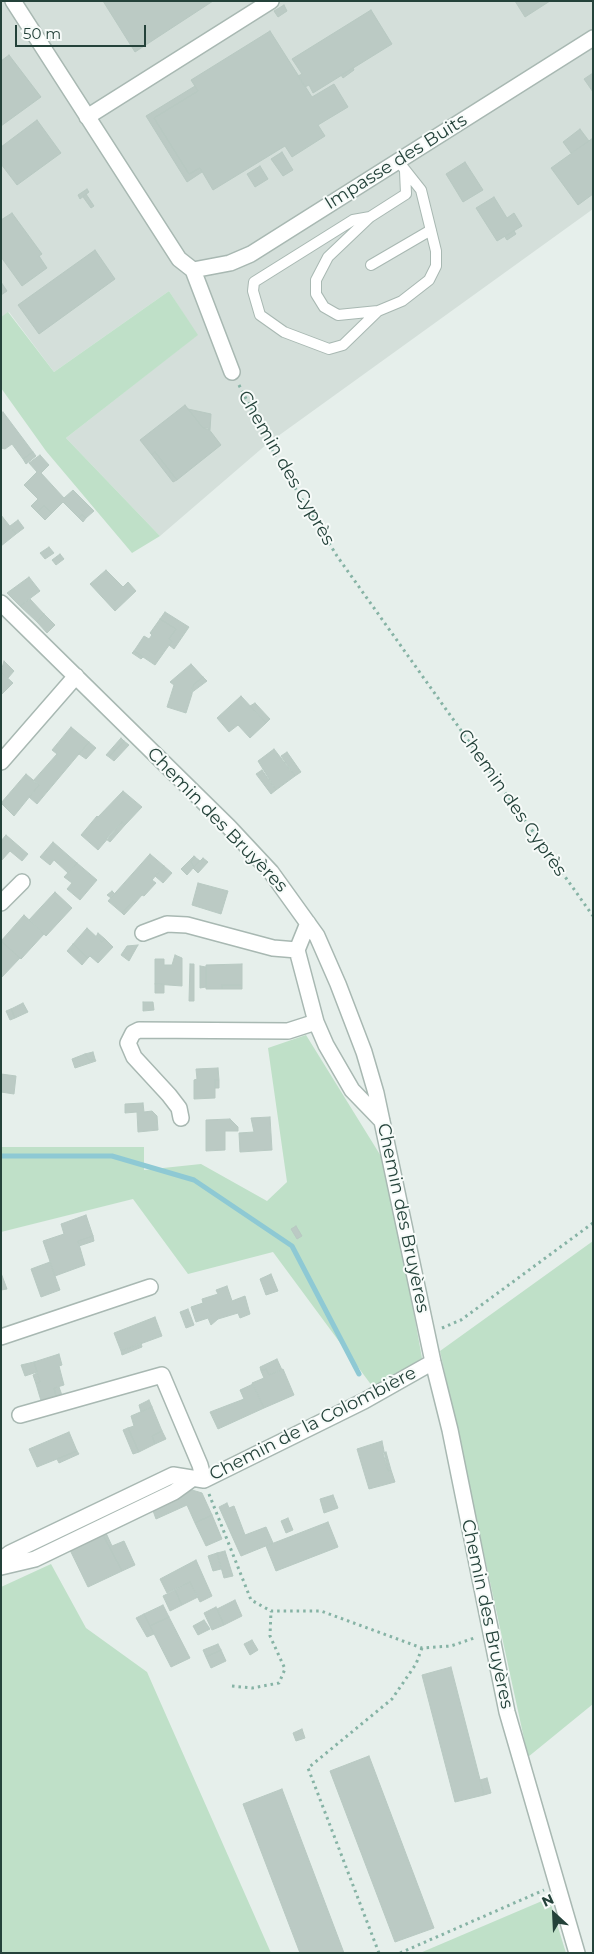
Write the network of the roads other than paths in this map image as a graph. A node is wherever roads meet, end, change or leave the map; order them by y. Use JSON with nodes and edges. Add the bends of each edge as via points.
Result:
{"nodes":[{"id":1,"x":13,"y":1,"type":"edge"},
{"id":2,"x":271,"y":1,"type":"edge"},
{"id":3,"x":593,"y":38,"type":"edge"},
{"id":4,"x":87,"y":116,"type":"junction"},
{"id":5,"x":401,"y":166,"type":"junction"},
{"id":6,"x":370,"y":217,"type":"junction"},
{"id":7,"x":431,"y":230,"type":"junction"},
{"id":8,"x":371,"y":265,"type":"dead end"},
{"id":9,"x":193,"y":270,"type":"junction"},
{"id":10,"x":378,"y":311,"type":"junction"},
{"id":11,"x":232,"y":372,"type":"road end"},
{"id":12,"x":1,"y":603,"type":"edge"},
{"id":13,"x":76,"y":676,"type":"junction"},
{"id":14,"x":1,"y":762,"type":"edge"},
{"id":15,"x":22,"y":882,"type":"dead end"},
{"id":16,"x":1,"y":903,"type":"edge"},
{"id":17,"x":308,"y":923,"type":"junction"},
{"id":18,"x":143,"y":933,"type":"dead end"},
{"id":19,"x":297,"y":950,"type":"junction"},
{"id":20,"x":316,"y":1022,"type":"junction"},
{"id":21,"x":181,"y":1118,"type":"dead end"},
{"id":22,"x":383,"y":1122,"type":"junction"},
{"id":23,"x":150,"y":1287,"type":"dead end"},
{"id":24,"x":1,"y":1337,"type":"edge"},
{"id":25,"x":433,"y":1362,"type":"junction"},
{"id":26,"x":20,"y":1415,"type":"dead end"},
{"id":27,"x":198,"y":1480,"type":"junction"},
{"id":28,"x":1,"y":1560,"type":"edge"},
{"id":29,"x":1,"y":1567,"type":"edge"},
{"id":30,"x":577,"y":1953,"type":"edge"}],
"edges":[{"from":1,"to":4,"type":"street","name":"Chemin des Cyprès"},
{"from":2,"to":4,"type":"street"},
{"from":3,"to":5,"type":"street","name":"Impasse des Buits"},
{"from":4,"to":9,"type":"street","name":"Chemin des Cyprès","via":[[179,259]]},
{"from":5,"to":6,"type":"lane","via":[[406,194]]},
{"from":5,"to":7,"type":"lane","via":[[421,190]]},
{"from":5,"to":9,"type":"street","name":"Impasse des Buits","via":[[251,254],[230,263]]},
{"from":6,"to":10,"type":"lane","via":[[328,257],[316,280],[316,294],[324,307],[338,315]]},
{"from":6,"to":10,"type":"lane","via":[[352,220],[254,282],[253,291],[260,315],[284,332],[329,349],[342,345]]},
{"from":7,"to":8,"type":"lane"},
{"from":7,"to":10,"type":"lane","via":[[436,266],[428,280],[402,301]]},
{"from":9,"to":11,"type":"street","name":"Chemin des Cyprès"},
{"from":12,"to":13,"type":"street","name":"Chemin des Bruyères"},
{"from":13,"to":14,"type":"street"},
{"from":13,"to":17,"type":"street","name":"Chemin des Bruyères","via":[[271,872]]},
{"from":15,"to":16,"type":"street"},
{"from":17,"to":19,"type":"street"},
{"from":17,"to":22,"type":"street","name":"Chemin des Bruyères","via":[[317,936],[352,1017]]},
{"from":18,"to":19,"type":"street","via":[[167,924],[187,925],[273,948]]},
{"from":19,"to":20,"type":"street"},
{"from":20,"to":21,"type":"street","via":[[288,1031],[139,1030],[133,1033],[128,1043],[134,1057],[169,1095],[179,1108]]},
{"from":20,"to":22,"type":"street","via":[[352,1090]]},
{"from":22,"to":25,"type":"street","name":"Chemin des Bruyères"},
{"from":23,"to":24,"type":"street"},
{"from":25,"to":27,"type":"street","name":"Chemin de la Colombière","via":[[364,1400]]},
{"from":25,"to":30,"type":"street","name":"Chemin des Bruyères","via":[[450,1430],[507,1712]]},
{"from":26,"to":27,"type":"street","via":[[162,1375],[200,1465]]},
{"from":27,"to":28,"type":"street","name":"Chemin de la Colombière","via":[[173,1475]]},
{"from":27,"to":29,"type":"street","name":"Chemin de la Colombière","via":[[35,1559]]}]}
